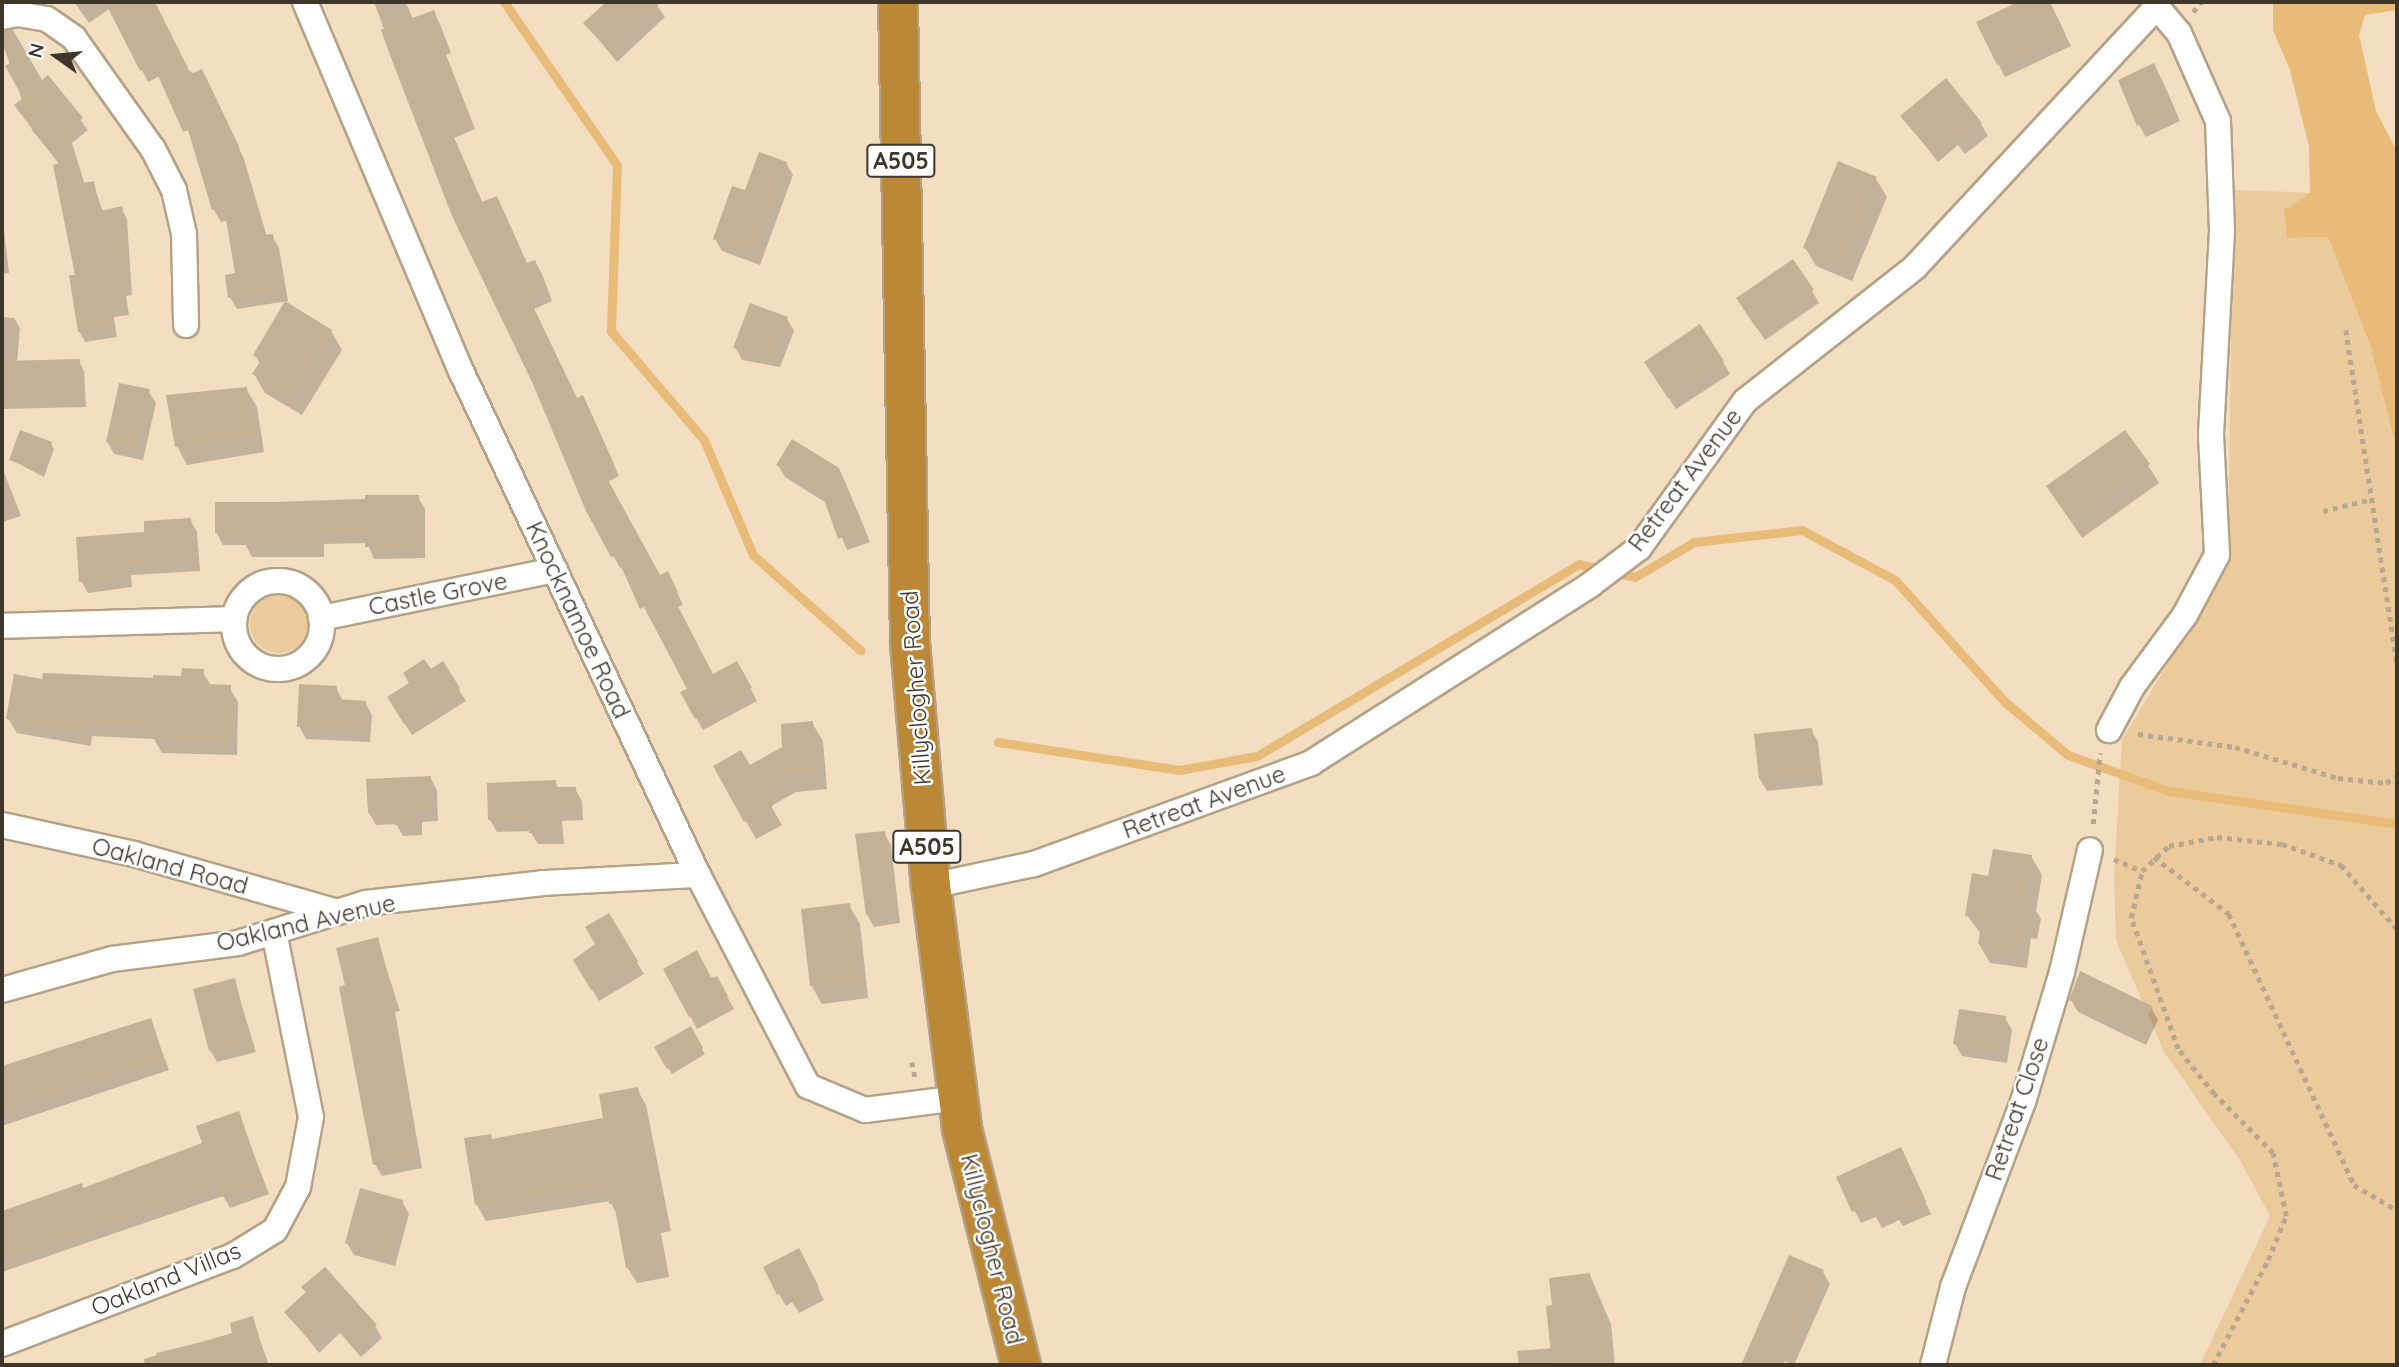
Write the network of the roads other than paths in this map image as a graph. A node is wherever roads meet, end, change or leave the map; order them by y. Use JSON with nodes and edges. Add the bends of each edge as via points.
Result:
{"nodes":[{"id":1,"x":305,"y":2,"type":"edge"},
{"id":2,"x":898,"y":2,"type":"edge"},
{"id":3,"x":2159,"y":4,"type":"edge"},
{"id":4,"x":2,"y":17,"type":"edge"},
{"id":5,"x":186,"y":326,"type":"dead end"},
{"id":6,"x":555,"y":570,"type":"junction"},
{"id":7,"x":233,"y":618,"type":"junction"},
{"id":8,"x":321,"y":618,"type":"junction"},
{"id":9,"x":2,"y":626,"type":"edge"},
{"id":10,"x":2104,"y":738,"type":"road end"},
{"id":11,"x":2,"y":825,"type":"edge"},
{"id":12,"x":2090,"y":850,"type":"road end"},
{"id":13,"x":698,"y":875,"type":"junction"},
{"id":14,"x":930,"y":886,"type":"junction"},
{"id":15,"x":338,"y":912,"type":"junction"},
{"id":16,"x":274,"y":932,"type":"junction"},
{"id":17,"x":2,"y":990,"type":"edge"},
{"id":18,"x":959,"y":1098,"type":"junction"},
{"id":19,"x":2,"y":1344,"type":"edge"},
{"id":20,"x":1021,"y":1365,"type":"edge"},
{"id":21,"x":1933,"y":1365,"type":"edge"}],
"edges":[{"from":1,"to":6,"type":"street","name":"Knocknamoe Road","via":[[462,373]]},
{"from":2,"to":14,"type":"highway","name":"Killyclogher Road","number":"A505","via":[[910,643]]},
{"from":3,"to":10,"type":"street","name":"Retreat Avenue","via":[[2179,33],[2217,121],[2222,231],[2211,436],[2217,555],[2185,615],[2132,687]]},
{"from":3,"to":14,"type":"street","name":"Retreat Avenue","via":[[1915,267],[1745,401],[1639,548],[1590,585],[1311,763],[1034,864]]},
{"from":4,"to":5,"type":"street","via":[[18,13],[47,19],[74,38],[153,149],[174,190],[184,234]]},
{"from":6,"to":8,"type":"street","name":"Castle Grove"},
{"from":6,"to":13,"type":"street","name":"Knocknamoe Road"},
{"from":7,"to":8,"type":"street","via":[[252,589],[286,581],[315,601]]},
{"from":7,"to":8,"type":"street","via":[[236,640],[248,658],[267,668],[289,668],[308,658],[319,639]]},
{"from":7,"to":9,"type":"street"},
{"from":11,"to":15,"type":"street","name":"Oakland Road","via":[[134,854]]},
{"from":12,"to":21,"type":"street","name":"Retreat Close","via":[[2062,972],[2023,1102],[1953,1287]]},
{"from":13,"to":15,"type":"street","name":"Oakland Avenue","via":[[544,883],[366,904]]},
{"from":13,"to":18,"type":"street","name":"Knocknamoe Road","via":[[808,1086],[864,1110]]},
{"from":14,"to":18,"type":"highway","name":"Killyclogher Road","number":"A505"},
{"from":15,"to":16,"type":"street","name":"Oakland Avenue"},
{"from":16,"to":17,"type":"street","name":"Oakland Avenue","via":[[238,943],[113,958]]},
{"from":16,"to":19,"type":"street","name":"Oakland Villas","via":[[311,1117],[298,1187],[275,1230],[233,1256]]},
{"from":18,"to":20,"type":"highway","name":"Killyclogher Road","number":"A505","via":[[962,1129]]}]}
